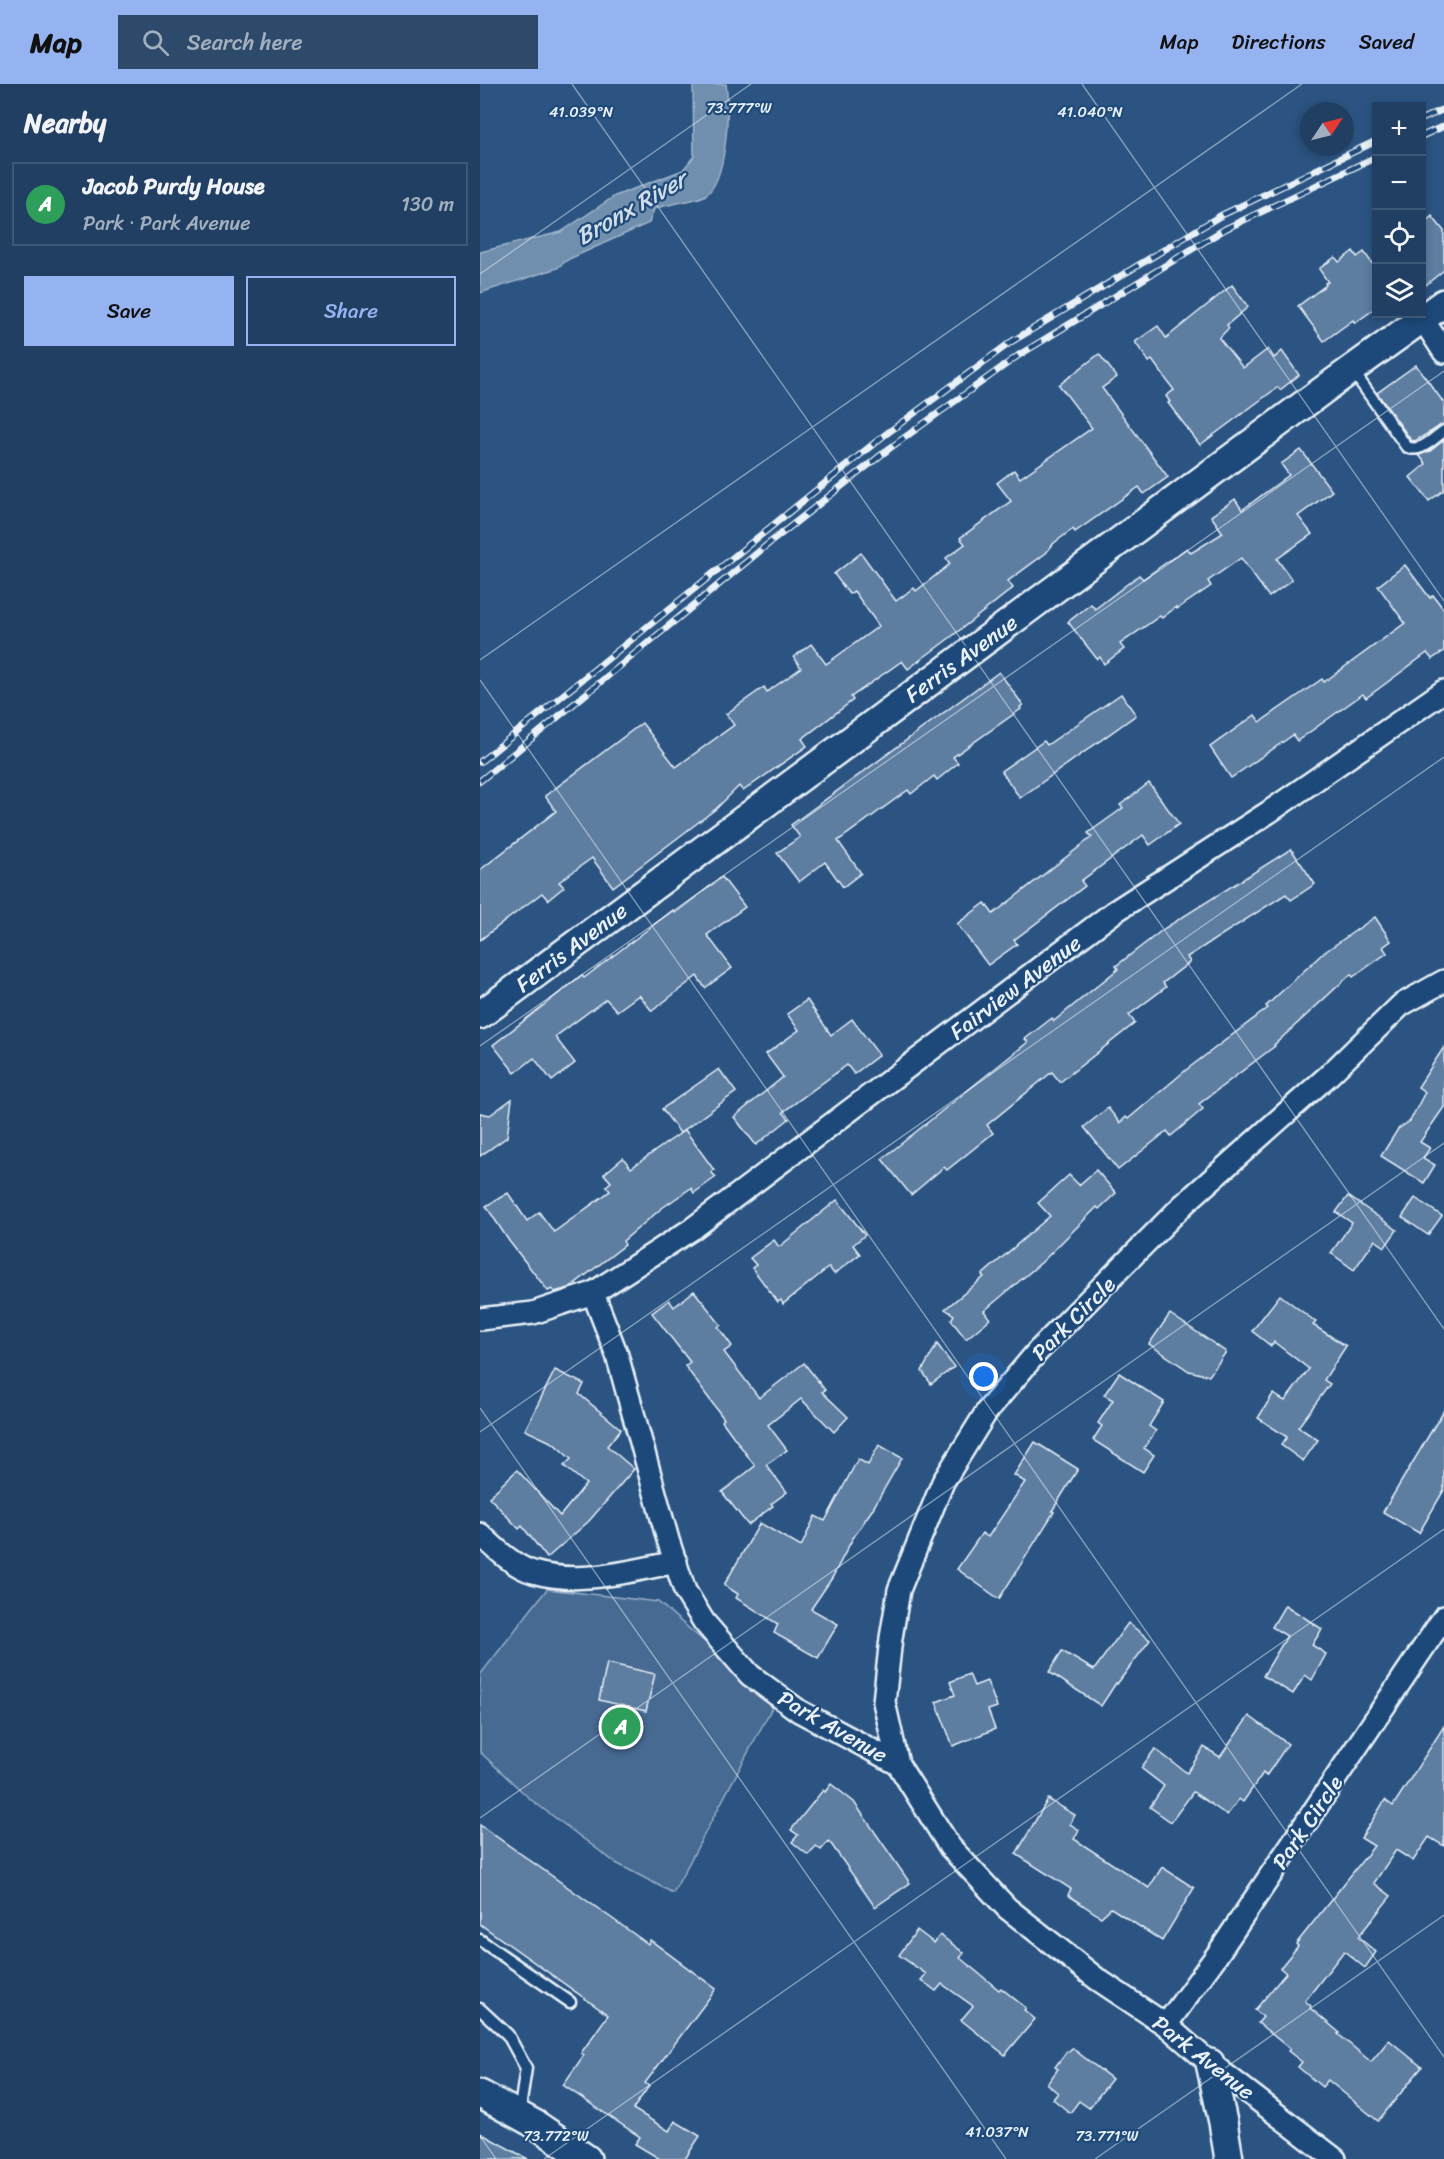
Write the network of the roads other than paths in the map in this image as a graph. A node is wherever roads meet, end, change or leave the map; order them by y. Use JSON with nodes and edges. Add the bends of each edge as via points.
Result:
{"nodes":[{"id":1,"x":1433,"y":310,"type":"edge"},
{"id":2,"x":1444,"y":352,"type":"edge"},
{"id":3,"x":1351,"y":369,"type":"junction"},
{"id":4,"x":1444,"y":431,"type":"edge"},
{"id":5,"x":1444,"y":691,"type":"edge"},
{"id":6,"x":1444,"y":981,"type":"edge"},
{"id":7,"x":480,"y":1015,"type":"edge"},
{"id":8,"x":593,"y":1293,"type":"junction"},
{"id":9,"x":480,"y":1319,"type":"edge"},
{"id":10,"x":480,"y":1534,"type":"edge"},
{"id":11,"x":676,"y":1562,"type":"junction"},
{"id":12,"x":1444,"y":1617,"type":"edge"},
{"id":13,"x":898,"y":1764,"type":"junction"},
{"id":14,"x":480,"y":1940,"type":"edge"},
{"id":15,"x":570,"y":2002,"type":"dead end"},
{"id":16,"x":480,"y":2009,"type":"edge"},
{"id":17,"x":1166,"y":2025,"type":"junction"},
{"id":18,"x":1210,"y":2063,"type":"junction"},
{"id":19,"x":480,"y":2094,"type":"edge"},
{"id":20,"x":519,"y":2115,"type":"junction"},
{"id":21,"x":587,"y":2159,"type":"edge"},
{"id":22,"x":1229,"y":2159,"type":"edge"},
{"id":23,"x":1335,"y":2159,"type":"edge"}],
"edges":[{"from":1,"to":2,"type":"street"},
{"from":1,"to":3,"type":"street","name":"Ferris Avenue"},
{"from":3,"to":4,"type":"lane","via":[[1411,450]]},
{"from":3,"to":7,"type":"street","name":"Ferris Avenue"},
{"from":5,"to":8,"type":"street","name":"Fairview Avenue","via":[[1269,812],[1114,912],[692,1230]]},
{"from":6,"to":13,"type":"street","name":"Park Circle","via":[[1401,1005],[1184,1204],[1038,1351],[987,1411],[943,1482],[899,1590],[884,1702]]},
{"from":8,"to":9,"type":"street","via":[[533,1313]]},
{"from":8,"to":11,"type":"street","name":"Park Avenue","via":[[618,1355]]},
{"from":10,"to":11,"type":"street","via":[[503,1555],[531,1572],[582,1579]]},
{"from":11,"to":13,"type":"street","name":"Park Avenue","via":[[685,1591],[704,1622],[750,1675],[799,1711]]},
{"from":12,"to":17,"type":"street","name":"Park Circle"},
{"from":13,"to":17,"type":"street","name":"Park Avenue","via":[[950,1847],[1007,1908],[1097,1979]]},
{"from":14,"to":15,"type":"lane"},
{"from":16,"to":20,"type":"lane","via":[[508,2035],[526,2068]]},
{"from":17,"to":18,"type":"street","name":"Park Avenue"},
{"from":18,"to":22,"type":"street"},
{"from":18,"to":23,"type":"street","name":"Park Avenue"},
{"from":19,"to":20,"type":"street"},
{"from":20,"to":21,"type":"street"}]}
